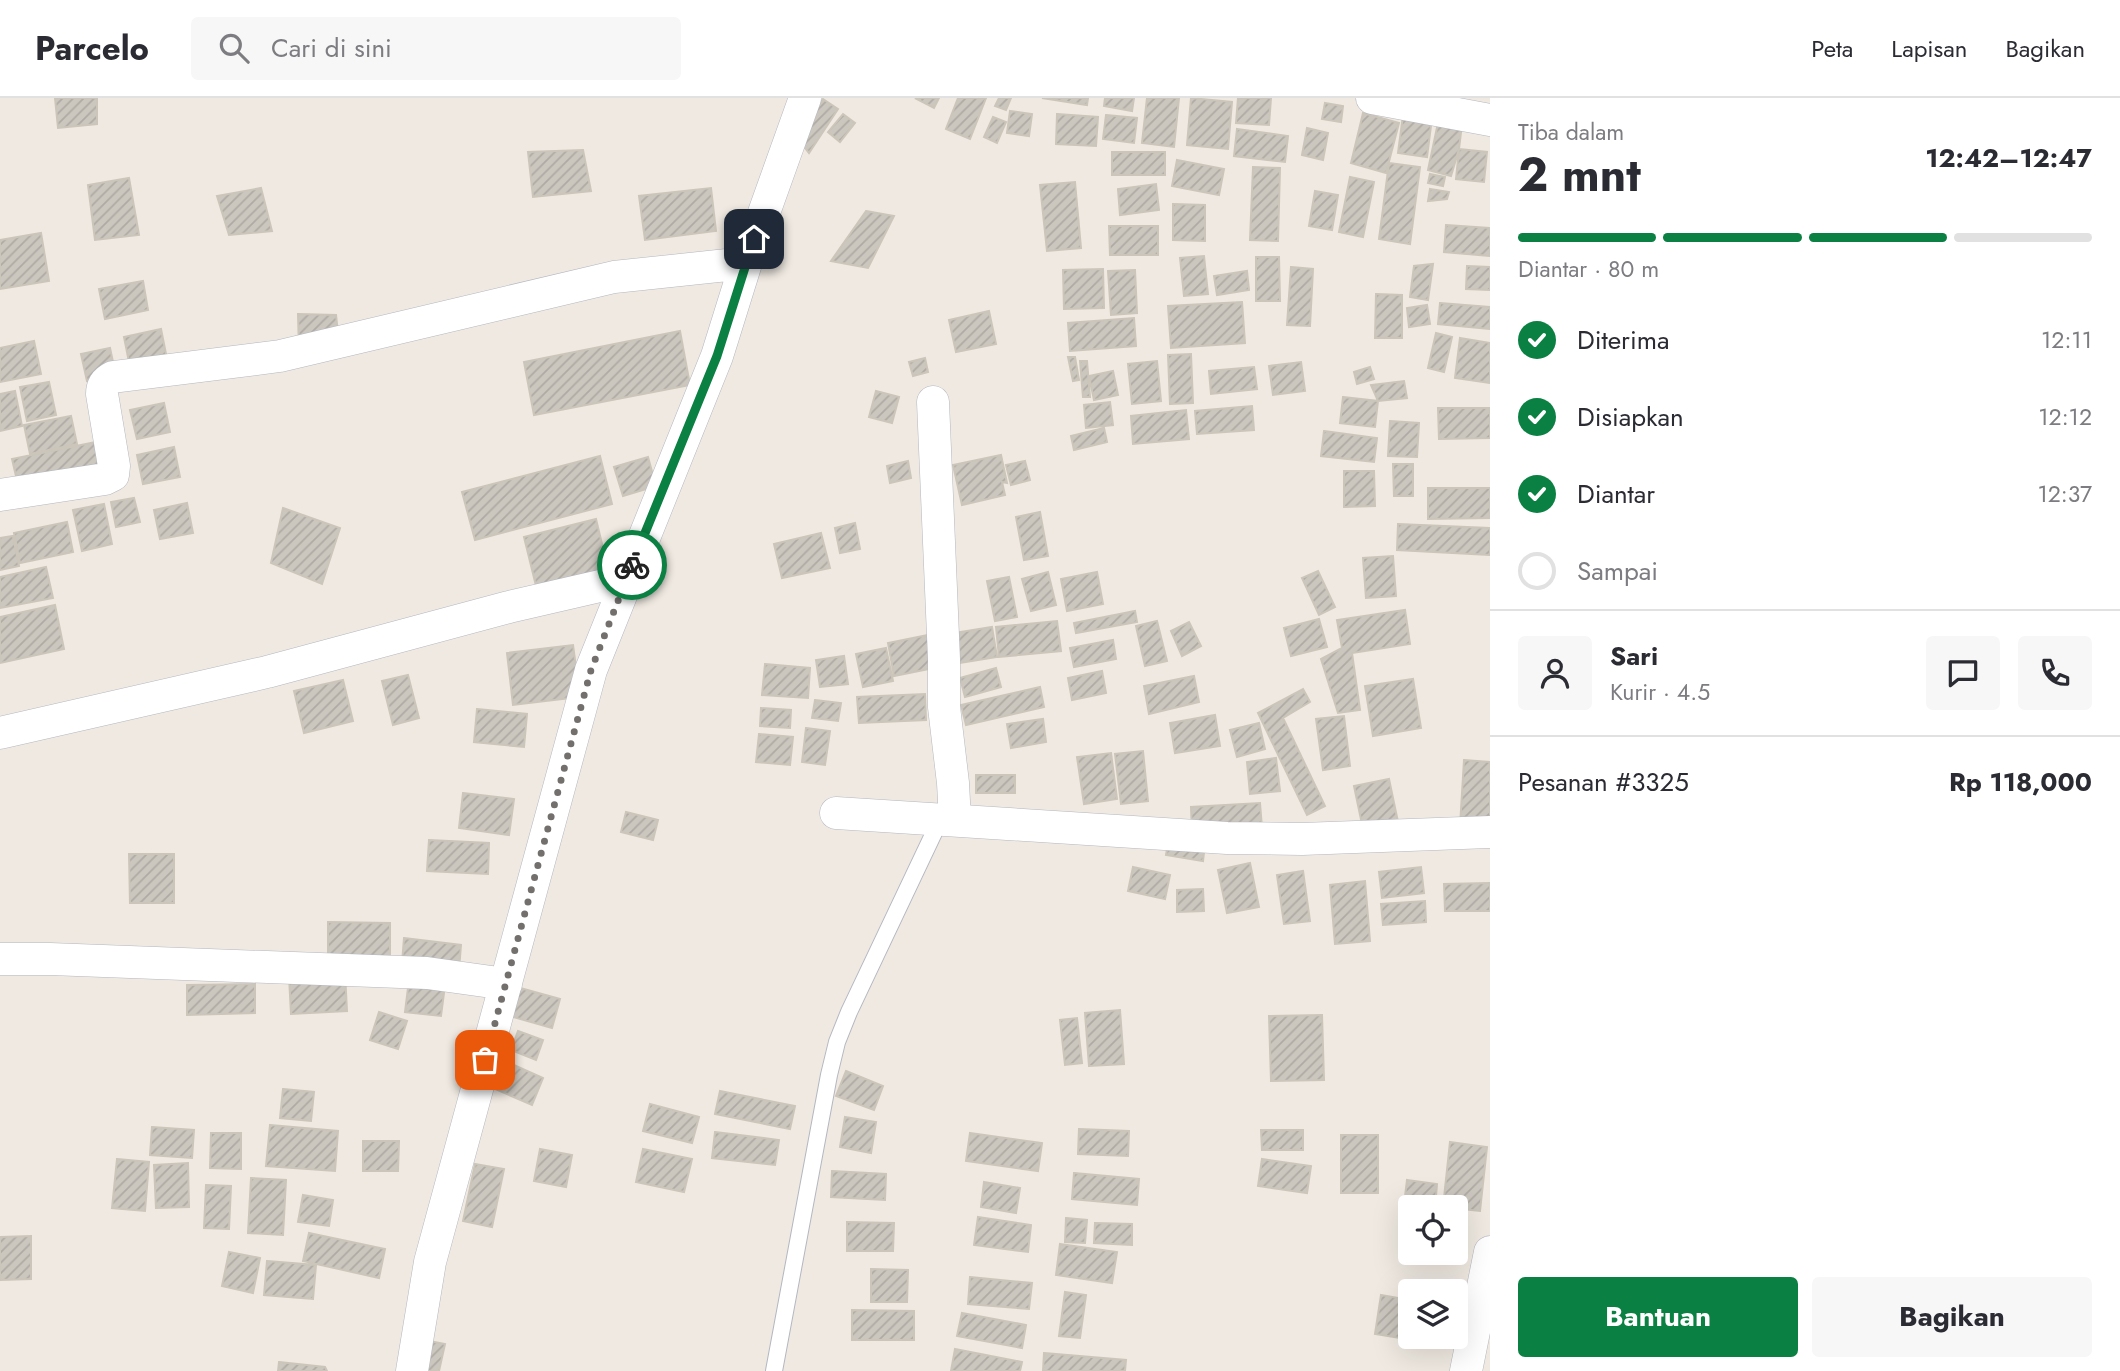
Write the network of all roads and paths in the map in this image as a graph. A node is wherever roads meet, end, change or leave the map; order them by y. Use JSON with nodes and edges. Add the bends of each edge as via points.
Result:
{"nodes":[{"id":1,"x":805,"y":98,"type":"edge"},
{"id":2,"x":1372,"y":98,"type":"edge"},
{"id":3,"x":1490,"y":120,"type":"edge"},
{"id":4,"x":746,"y":263,"type":"junction"},
{"id":5,"x":933,"y":402,"type":"dead end"},
{"id":6,"x":0,"y":495,"type":"edge"},
{"id":7,"x":626,"y":580,"type":"junction"},
{"id":8,"x":0,"y":733,"type":"edge"},
{"id":9,"x":836,"y":813,"type":"dead end"},
{"id":10,"x":948,"y":820,"type":"junction"},
{"id":11,"x":1490,"y":832,"type":"edge"},
{"id":12,"x":0,"y":959,"type":"edge"},
{"id":13,"x":506,"y":984,"type":"junction"},
{"id":14,"x":1490,"y":1252,"type":"edge"},
{"id":15,"x":1475,"y":1356,"type":"edge"},
{"id":16,"x":412,"y":1371,"type":"edge"},
{"id":17,"x":774,"y":1371,"type":"edge"}],
"edges":[{"from":1,"to":4,"type":"street"},
{"from":2,"to":3,"type":"street"},
{"from":4,"to":6,"type":"street","via":[[614,277],[280,356],[113,377],[102,386],[113,475]]},
{"from":4,"to":7,"type":"street","via":[[717,356]]},
{"from":5,"to":10,"type":"street"},
{"from":7,"to":8,"type":"street","via":[[267,672]]},
{"from":7,"to":13,"type":"street","via":[[591,670]]},
{"from":9,"to":10,"type":"street"},
{"from":10,"to":11,"type":"street","via":[[1240,838]]},
{"from":10,"to":17,"type":"lane","via":[[837,1042]]},
{"from":12,"to":13,"type":"street","via":[[427,974]]},
{"from":13,"to":16,"type":"street","via":[[430,1262]]},
{"from":14,"to":15,"type":"street"}]}
